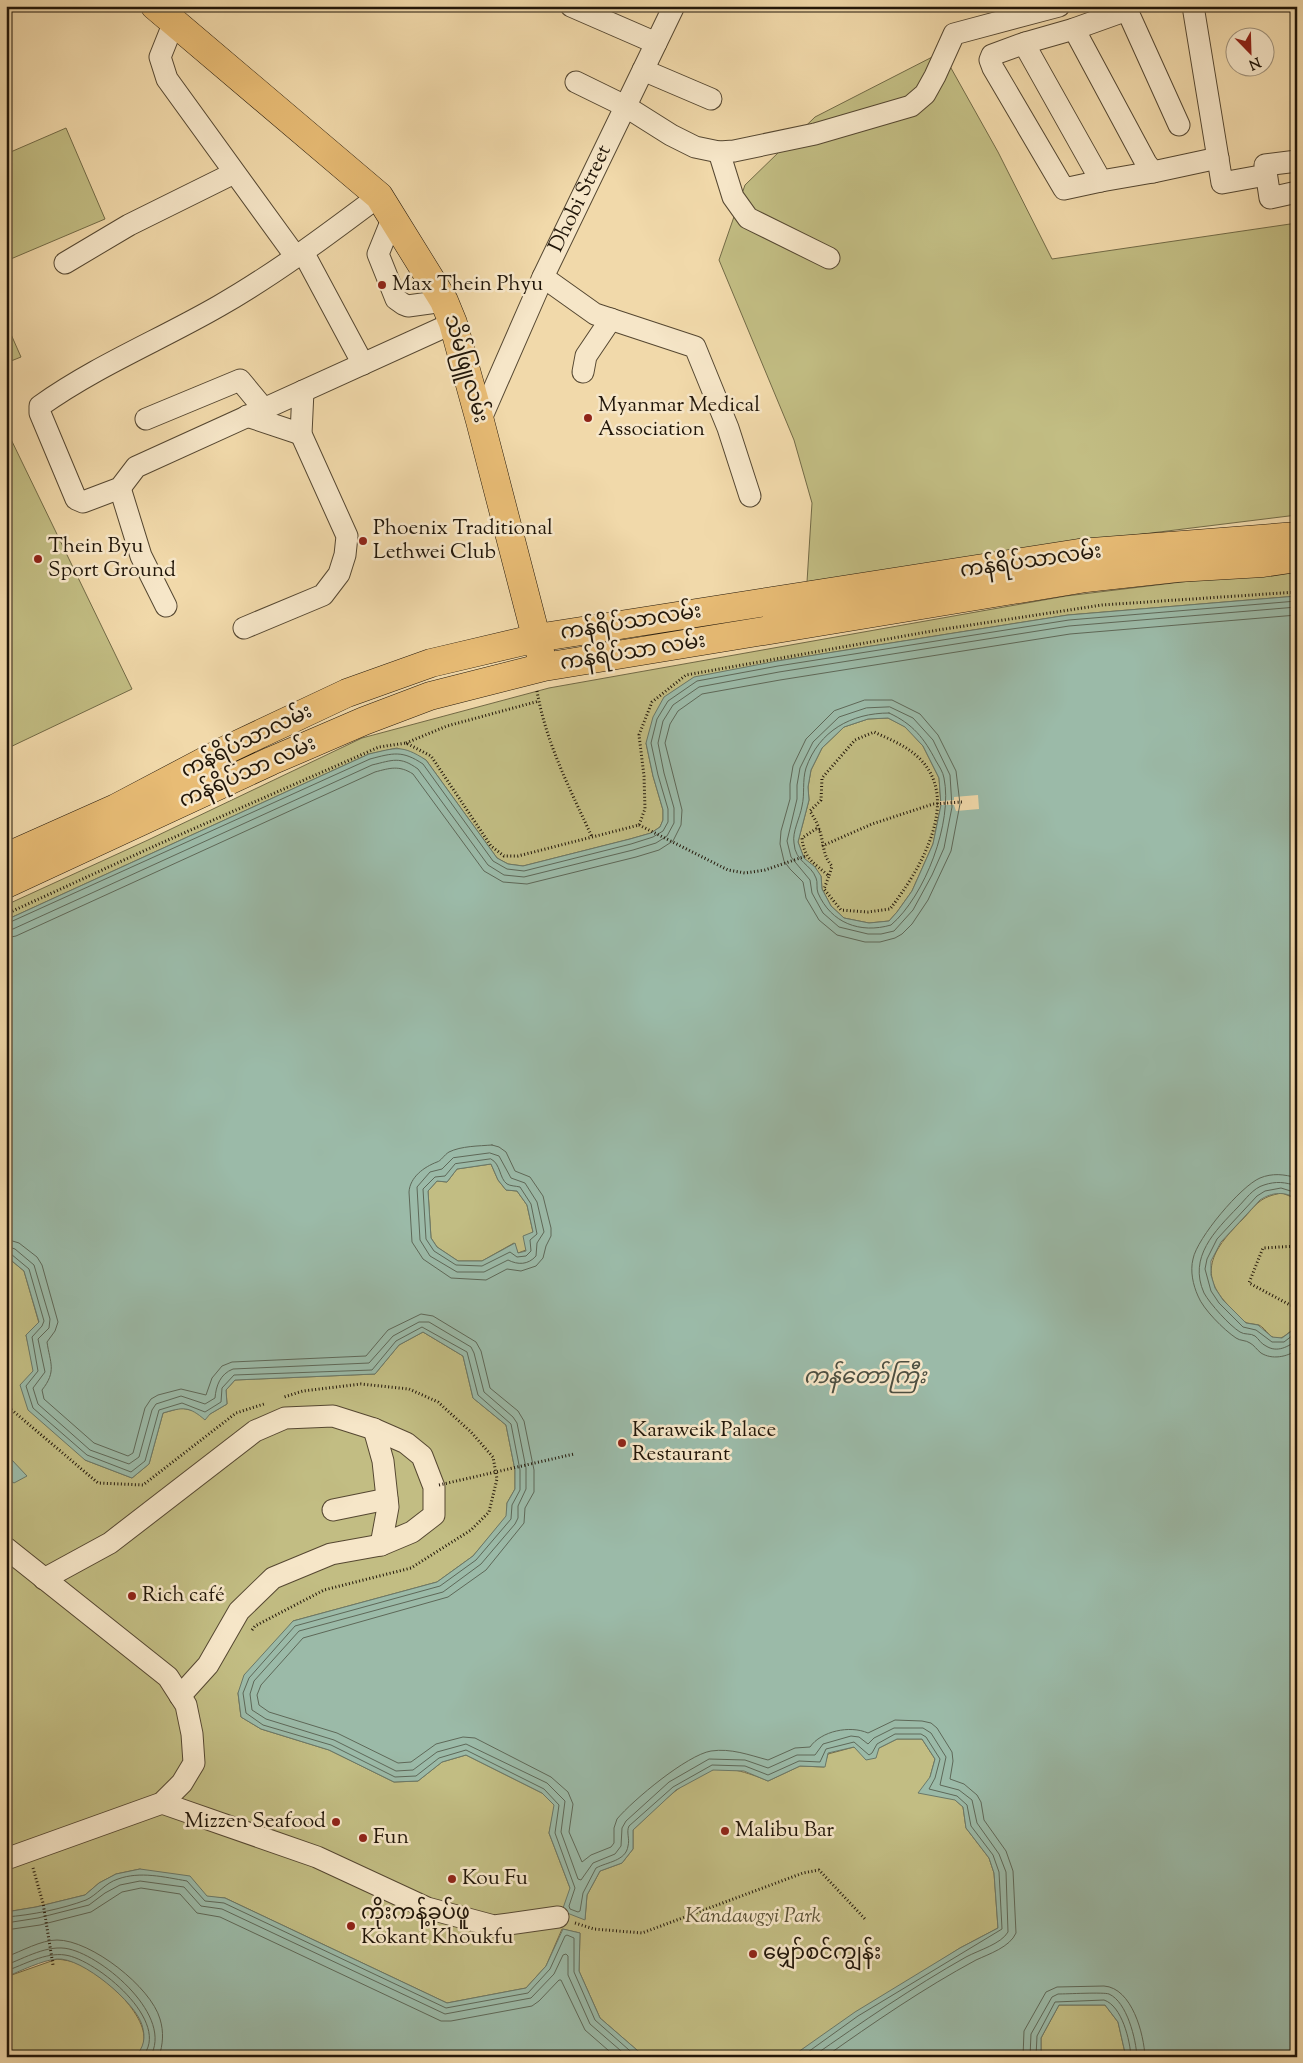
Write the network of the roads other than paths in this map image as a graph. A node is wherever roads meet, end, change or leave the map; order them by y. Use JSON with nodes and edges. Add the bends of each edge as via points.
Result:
{"nodes":[{"id":1,"x":571,"y":6,"type":"edge"},
{"id":2,"x":674,"y":6,"type":"edge"},
{"id":3,"x":1059,"y":6,"type":"edge"},
{"id":4,"x":1193,"y":6,"type":"edge"},
{"id":5,"x":165,"y":14,"type":"edge"},
{"id":6,"x":1074,"y":30,"type":"junction"},
{"id":7,"x":656,"y":43,"type":"junction"},
{"id":8,"x":1025,"y":43,"type":"junction"},
{"id":9,"x":643,"y":70,"type":"junction"},
{"id":10,"x":576,"y":82,"type":"dead end"},
{"id":11,"x":711,"y":98,"type":"dead end"},
{"id":12,"x":625,"y":106,"type":"junction"},
{"id":13,"x":1179,"y":124,"type":"dead end"},
{"id":14,"x":719,"y":152,"type":"junction"},
{"id":15,"x":1218,"y":158,"type":"junction"},
{"id":16,"x":1297,"y":161,"type":"edge"},
{"id":17,"x":1153,"y":172,"type":"junction"},
{"id":18,"x":234,"y":173,"type":"junction"},
{"id":19,"x":1266,"y":174,"type":"junction"},
{"id":20,"x":1102,"y":181,"type":"junction"},
{"id":21,"x":1297,"y":192,"type":"edge"},
{"id":22,"x":386,"y":207,"type":"junction"},
{"id":23,"x":300,"y":255,"type":"junction"},
{"id":24,"x":829,"y":258,"type":"dead end"},
{"id":25,"x":65,"y":263,"type":"dead end"},
{"id":26,"x":543,"y":277,"type":"junction"},
{"id":27,"x":449,"y":312,"type":"junction"},
{"id":28,"x":611,"y":319,"type":"junction"},
{"id":29,"x":363,"y":364,"type":"junction"},
{"id":30,"x":583,"y":372,"type":"dead end"},
{"id":31,"x":303,"y":391,"type":"junction"},
{"id":32,"x":256,"y":413,"type":"junction"},
{"id":33,"x":146,"y":419,"type":"dead end"},
{"id":34,"x":480,"y":421,"type":"junction"},
{"id":35,"x":302,"y":434,"type":"junction"},
{"id":36,"x":120,"y":488,"type":"junction"},
{"id":37,"x":750,"y":496,"type":"dead end"},
{"id":38,"x":1297,"y":536,"type":"edge"},
{"id":39,"x":1297,"y":558,"type":"edge"},
{"id":40,"x":166,"y":606,"type":"dead end"},
{"id":41,"x":244,"y":628,"type":"dead end"},
{"id":42,"x":537,"y":638,"type":"junction"},
{"id":43,"x":544,"y":667,"type":"junction"},
{"id":44,"x":6,"y":857,"type":"edge"},
{"id":45,"x":6,"y":884,"type":"edge"},
{"id":46,"x":374,"y":1429,"type":"junction"},
{"id":47,"x":387,"y":1499,"type":"junction"},
{"id":48,"x":333,"y":1510,"type":"dead end"},
{"id":49,"x":381,"y":1545,"type":"junction"},
{"id":50,"x":6,"y":1548,"type":"edge"},
{"id":51,"x":44,"y":1579,"type":"junction"},
{"id":52,"x":180,"y":1696,"type":"junction"},
{"id":53,"x":162,"y":1803,"type":"junction"},
{"id":54,"x":6,"y":1859,"type":"edge"},
{"id":55,"x":558,"y":1918,"type":"dead end"}],
"edges":[{"from":1,"to":7,"type":"street"},
{"from":2,"to":7,"type":"street","name":"Dhobi Street"},
{"from":3,"to":14,"type":"street","via":[[954,34],[936,76],[911,106],[815,134]]},
{"from":4,"to":15,"type":"street"},
{"from":5,"to":18,"type":"street","via":[[160,57],[168,79]]},
{"from":5,"to":22,"type":"main road","name":"သိမ်ဖြူလမ်း"},
{"from":6,"to":8,"type":"street"},
{"from":6,"to":13,"type":"street","via":[[1127,10]]},
{"from":6,"to":17,"type":"street"},
{"from":7,"to":9,"type":"street","name":"Dhobi Street"},
{"from":8,"to":20,"type":"street"},
{"from":8,"to":20,"type":"street","via":[[992,55],[993,68],[1064,189]]},
{"from":9,"to":11,"type":"street"},
{"from":9,"to":12,"type":"street","name":"Dhobi Street"},
{"from":10,"to":12,"type":"street"},
{"from":12,"to":14,"type":"street","via":[[687,143]]},
{"from":12,"to":26,"type":"street","name":"Dhobi Street"},
{"from":14,"to":24,"type":"street","via":[[732,197],[748,218]]},
{"from":15,"to":17,"type":"street"},
{"from":15,"to":19,"type":"street","via":[[1222,183]]},
{"from":16,"to":19,"type":"street","via":[[1264,165]]},
{"from":17,"to":20,"type":"street"},
{"from":18,"to":23,"type":"street"},
{"from":18,"to":25,"type":"street","via":[[129,225]]},
{"from":19,"to":21,"type":"street","via":[[1270,198]]},
{"from":22,"to":23,"type":"street"},
{"from":22,"to":27,"type":"main road","name":"သိမ်ဖြူလမ်း"},
{"from":22,"to":27,"type":"street","via":[[378,254],[396,299],[408,306]]},
{"from":23,"to":29,"type":"street"},
{"from":23,"to":36,"type":"street","via":[[220,306],[69,385],[40,406],[40,413],[76,499],[83,502]]},
{"from":26,"to":28,"type":"street","via":[[595,314]]},
{"from":26,"to":34,"type":"street","name":"Dhobi Street"},
{"from":27,"to":29,"type":"street"},
{"from":27,"to":34,"type":"main road","name":"သိမ်ဖြူလမ်း"},
{"from":28,"to":30,"type":"street","via":[[586,356]]},
{"from":28,"to":37,"type":"street","via":[[695,347],[728,428]]},
{"from":29,"to":31,"type":"street"},
{"from":31,"to":32,"type":"street"},
{"from":31,"to":35,"type":"street"},
{"from":32,"to":33,"type":"street","via":[[240,380]]},
{"from":32,"to":35,"type":"street"},
{"from":32,"to":36,"type":"street","via":[[136,467]]},
{"from":34,"to":42,"type":"main road","name":"သိမ်ဖြူလမ်း"},
{"from":35,"to":41,"type":"street","via":[[346,536],[345,555],[339,574],[323,595]]},
{"from":36,"to":40,"type":"street","via":[[142,556]]},
{"from":38,"to":42,"type":"main road","name":"ကန်ရိပ်သာလမ်း","via":[[1079,553]]},
{"from":39,"to":43,"type":"main road","name":"ကန်ရိပ်သာ လမ်း","via":[[1086,578]]},
{"from":42,"to":43,"type":"main road","name":"သိမ်ဖြူလမ်း"},
{"from":42,"to":44,"type":"main road","name":"ကန်ရိပ်သာလမ်း","via":[[431,663],[347,693],[226,750],[116,808]]},
{"from":43,"to":45,"type":"main road","name":"ကန်ရိပ်သာ လမ်း","via":[[430,696],[364,721]]},
{"from":46,"to":47,"type":"street","via":[[383,1461]]},
{"from":46,"to":49,"type":"street","via":[[406,1442],[422,1456],[434,1487],[434,1515],[412,1532]]},
{"from":46,"to":51,"type":"street","via":[[333,1416],[285,1418],[255,1431],[110,1543]]},
{"from":47,"to":48,"type":"street"},
{"from":47,"to":49,"type":"street"},
{"from":49,"to":52,"type":"street","via":[[330,1554],[273,1578],[239,1611],[208,1665]]},
{"from":50,"to":51,"type":"street"},
{"from":51,"to":52,"type":"street","via":[[168,1677]]},
{"from":52,"to":53,"type":"street","via":[[186,1705],[194,1763],[182,1783]]},
{"from":53,"to":54,"type":"street"},
{"from":53,"to":55,"type":"street","via":[[316,1856],[426,1908],[494,1926]]}]}
